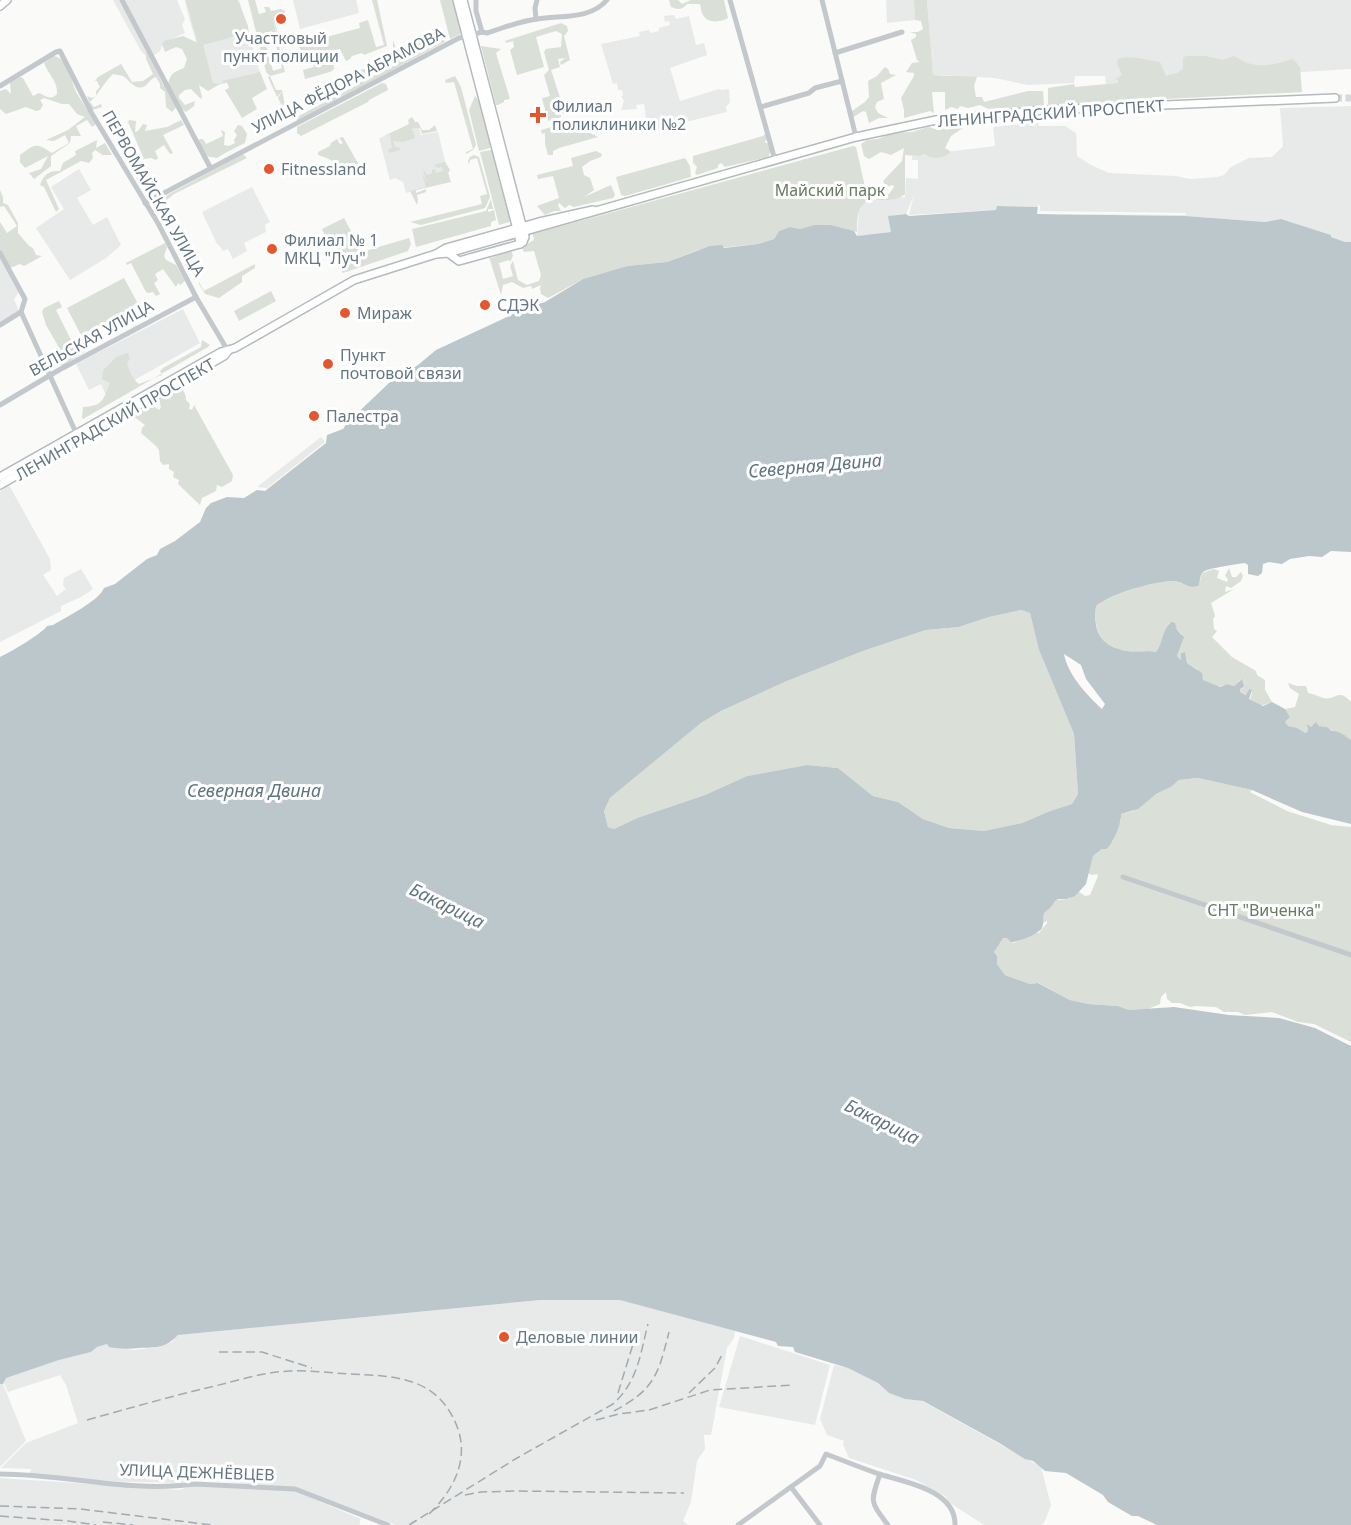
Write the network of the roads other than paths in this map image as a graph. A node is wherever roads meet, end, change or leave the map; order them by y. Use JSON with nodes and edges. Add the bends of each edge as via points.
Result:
{"nodes":[{"id":1,"x":7,"y":0,"type":"edge"},
{"id":2,"x":122,"y":0,"type":"edge"},
{"id":3,"x":457,"y":0,"type":"edge"},
{"id":4,"x":463,"y":0,"type":"edge"},
{"id":5,"x":476,"y":0,"type":"edge"},
{"id":6,"x":537,"y":0,"type":"edge"},
{"id":7,"x":607,"y":0,"type":"edge"},
{"id":8,"x":730,"y":0,"type":"edge"},
{"id":9,"x":822,"y":0,"type":"edge"},
{"id":10,"x":0,"y":6,"type":"edge"},
{"id":11,"x":536,"y":19,"type":"junction"},
{"id":12,"x":482,"y":32,"type":"junction"},
{"id":13,"x":902,"y":32,"type":"dead end"},
{"id":14,"x":469,"y":36,"type":"junction"},
{"id":15,"x":835,"y":53,"type":"junction"},
{"id":16,"x":842,"y":81,"type":"junction"},
{"id":17,"x":0,"y":86,"type":"edge"},
{"id":18,"x":1335,"y":98,"type":"tunnel mouth"},
{"id":19,"x":761,"y":107,"type":"junction"},
{"id":20,"x":856,"y":137,"type":"junction"},
{"id":21,"x":775,"y":160,"type":"junction"},
{"id":22,"x":210,"y":167,"type":"junction"},
{"id":23,"x":145,"y":203,"type":"junction"},
{"id":24,"x":520,"y":230,"type":"junction"},
{"id":25,"x":0,"y":253,"type":"edge"},
{"id":26,"x":436,"y":254,"type":"junction"},
{"id":27,"x":448,"y":254,"type":"junction"},
{"id":28,"x":196,"y":297,"type":"junction"},
{"id":29,"x":21,"y":312,"type":"junction"},
{"id":30,"x":0,"y":326,"type":"edge"},
{"id":31,"x":228,"y":351,"type":"junction"},
{"id":32,"x":49,"y":377,"type":"junction"},
{"id":33,"x":0,"y":405,"type":"edge"},
{"id":34,"x":78,"y":436,"type":"junction"},
{"id":35,"x":0,"y":477,"type":"edge"},
{"id":36,"x":0,"y":485,"type":"edge"},
{"id":37,"x":1123,"y":877,"type":"dead end"},
{"id":38,"x":1351,"y":955,"type":"edge"},
{"id":39,"x":0,"y":1474,"type":"edge"},
{"id":40,"x":880,"y":1474,"type":"junction"},
{"id":41,"x":791,"y":1487,"type":"junction"},
{"id":42,"x":748,"y":1522,"type":"edge"},
{"id":43,"x":388,"y":1525,"type":"edge"},
{"id":44,"x":738,"y":1525,"type":"edge"},
{"id":45,"x":820,"y":1525,"type":"edge"},
{"id":46,"x":888,"y":1525,"type":"edge"},
{"id":47,"x":955,"y":1525,"type":"edge"}],
"edges":[{"from":1,"to":10,"type":"main road"},
{"from":2,"to":22,"type":"street"},
{"from":3,"to":14,"type":"main road"},
{"from":4,"to":14,"type":"main road"},
{"from":5,"to":12,"type":"street"},
{"from":6,"to":11,"type":"street"},
{"from":7,"to":11,"type":"street","name":"УЛИЦА ФЁДОРА АБРАМОВА","via":[[594,12]]},
{"from":8,"to":19,"type":"street"},
{"from":9,"to":15,"type":"street"},
{"from":11,"to":12,"type":"street","name":"УЛИЦА ФЁДОРА АБРАМОВА"},
{"from":12,"to":14,"type":"street","name":"УЛИЦА ФЁДОРА АБРАМОВА"},
{"from":13,"to":15,"type":"street"},
{"from":14,"to":22,"type":"street","name":"УЛИЦА ФЁДОРА АБРАМОВА"},
{"from":14,"to":24,"type":"main road"},
{"from":15,"to":16,"type":"street"},
{"from":16,"to":19,"type":"street"},
{"from":16,"to":20,"type":"street"},
{"from":17,"to":23,"type":"street","name":"ПЕРВОМАЙСКАЯ УЛИЦА","via":[[60,51]]},
{"from":18,"to":20,"type":"main road","name":"ЛЕНИНГРАДСКИЙ ПРОСПЕКТ","via":[[958,117]]},
{"from":19,"to":21,"type":"street"},
{"from":20,"to":21,"type":"main road","name":"ЛЕНИНГРАДСКИЙ ПРОСПЕКТ"},
{"from":21,"to":24,"type":"main road","name":"ЛЕНИНГРАДСКИЙ ПРОСПЕКТ","via":[[587,215]]},
{"from":22,"to":23,"type":"street","name":"УЛИЦА ФЁДОРА АБРАМОВА"},
{"from":23,"to":28,"type":"street","name":"ПЕРВОМАЙСКАЯ УЛИЦА"},
{"from":24,"to":26,"type":"main road","name":"ЛЕНИНГРАДСКИЙ ПРОСПЕКТ","via":[[446,248]]},
{"from":24,"to":27,"type":"main road","name":"ЛЕНИНГРАДСКИЙ ПРОСПЕКТ"},
{"from":24,"to":27,"type":"main road","via":[[524,241],[520,244],[459,261]]},
{"from":25,"to":29,"type":"street","via":[[25,299]]},
{"from":26,"to":27,"type":"main road","name":"ЛЕНИНГРАДСКИЙ ПРОСПЕКТ"},
{"from":26,"to":31,"type":"main road","name":"ЛЕНИНГРАДСКИЙ ПРОСПЕКТ","via":[[354,280]]},
{"from":28,"to":31,"type":"street","name":"ПЕРВОМАЙСКАЯ УЛИЦА"},
{"from":28,"to":32,"type":"street","name":"ВЕЛЬСКАЯ УЛИЦА"},
{"from":29,"to":30,"type":"street"},
{"from":29,"to":32,"type":"street"},
{"from":31,"to":34,"type":"main road","name":"ЛЕНИНГРАДСКИЙ ПРОСПЕКТ"},
{"from":32,"to":33,"type":"street","name":"ВЕЛЬСКАЯ УЛИЦА"},
{"from":32,"to":34,"type":"street"},
{"from":34,"to":35,"type":"main road","name":"ЛЕНИНГРАДСКИЙ ПРОСПЕКТ"},
{"from":34,"to":36,"type":"main road","name":"ЛЕНИНГРАДСКИЙ ПРОСПЕКТ"},
{"from":37,"to":38,"type":"street"},
{"from":39,"to":43,"type":"street","name":"УЛИЦА ДЕЖНЁВЦЕВ","via":[[146,1486],[195,1484],[295,1490]]},
{"from":40,"to":41,"type":"street","via":[[826,1454],[820,1466]]},
{"from":40,"to":46,"type":"street","via":[[873,1505]]},
{"from":40,"to":47,"type":"street","via":[[921,1485],[944,1500]]},
{"from":41,"to":42,"type":"street"},
{"from":41,"to":45,"type":"street"},
{"from":42,"to":44,"type":"street"}]}
